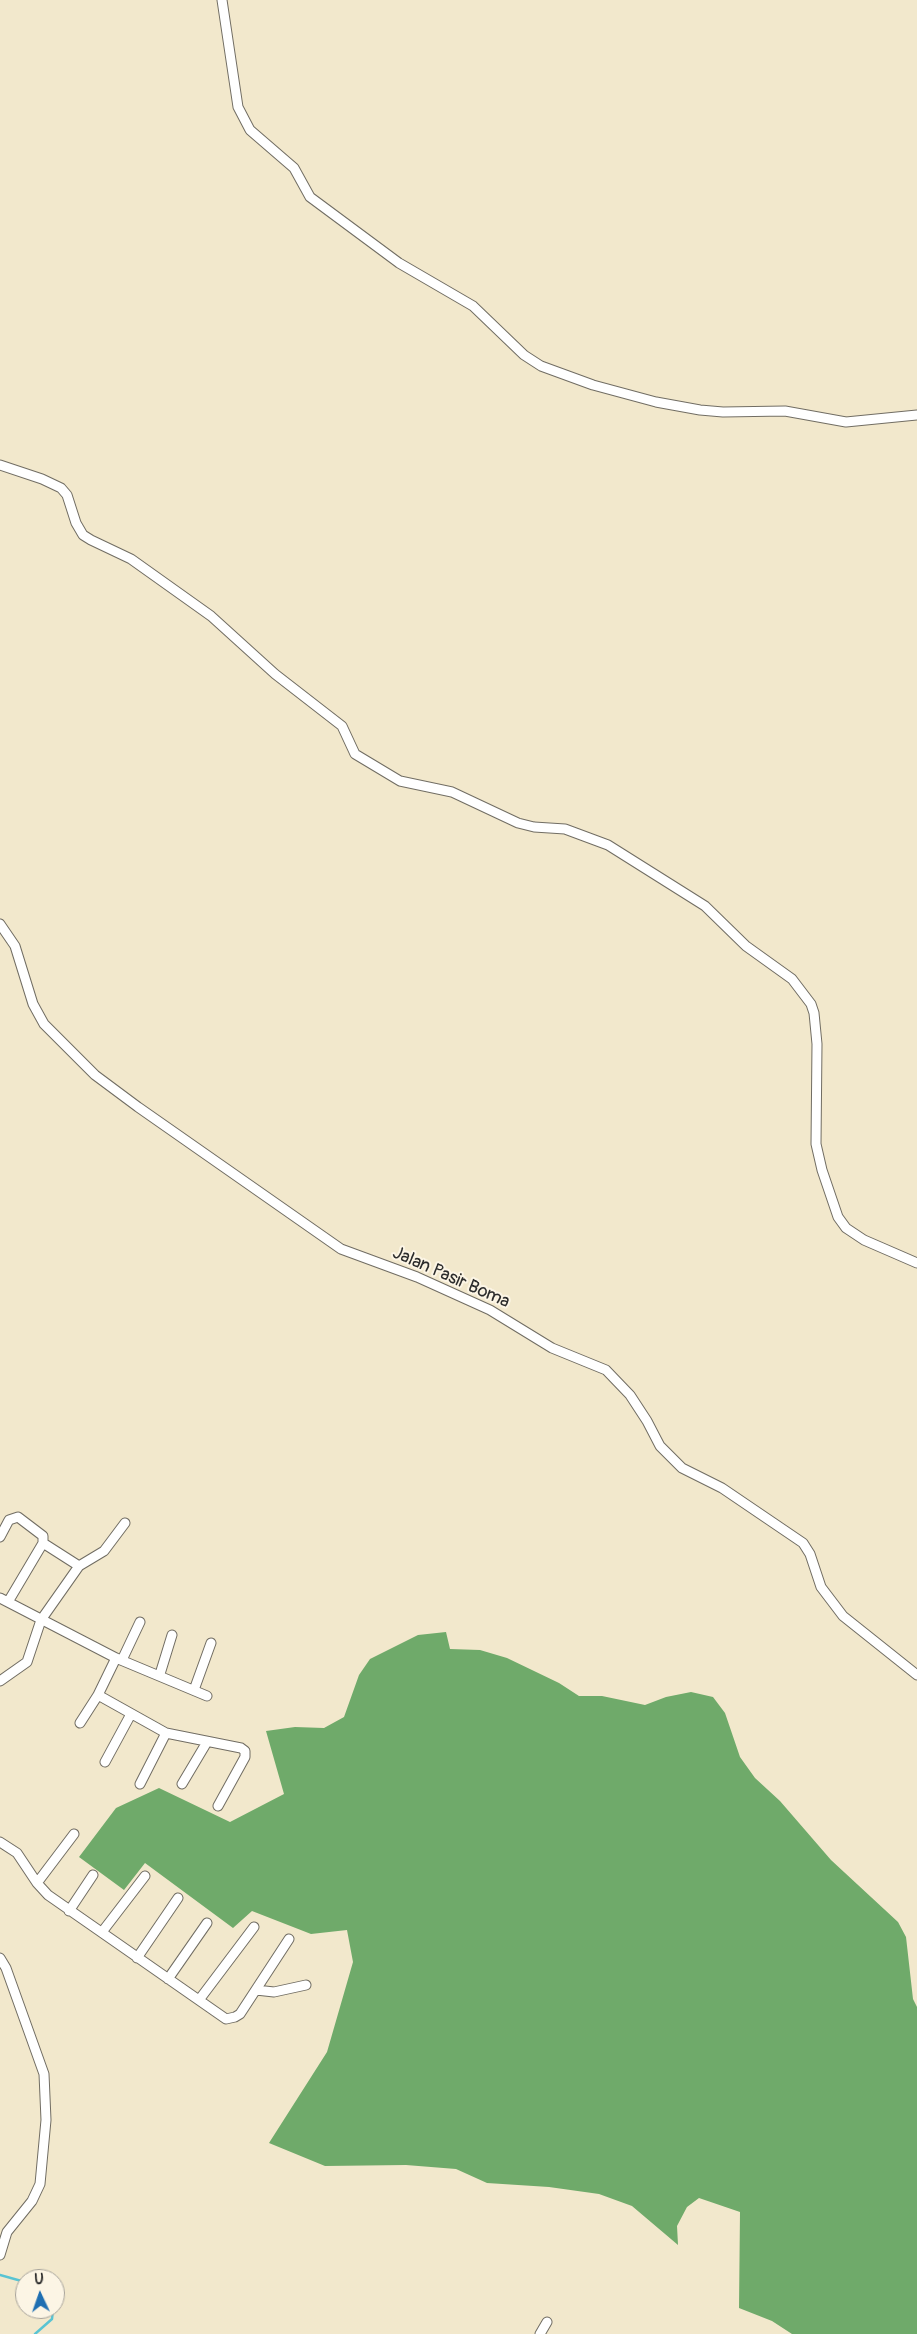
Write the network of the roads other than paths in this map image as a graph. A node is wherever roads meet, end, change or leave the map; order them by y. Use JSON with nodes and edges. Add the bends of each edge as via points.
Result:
{"nodes":[{"id":1,"x":222,"y":0,"type":"edge"},
{"id":2,"x":917,"y":415,"type":"edge"},
{"id":3,"x":0,"y":465,"type":"edge"},
{"id":4,"x":0,"y":924,"type":"edge"},
{"id":5,"x":917,"y":1263,"type":"edge"},
{"id":6,"x":125,"y":1523,"type":"dead end"},
{"id":7,"x":0,"y":1537,"type":"edge"},
{"id":8,"x":42,"y":1543,"type":"junction"},
{"id":9,"x":79,"y":1566,"type":"junction"},
{"id":10,"x":4,"y":1600,"type":"edge"},
{"id":11,"x":42,"y":1620,"type":"junction"},
{"id":12,"x":140,"y":1622,"type":"dead end"},
{"id":13,"x":172,"y":1635,"type":"dead end"},
{"id":14,"x":211,"y":1643,"type":"dead end"},
{"id":15,"x":119,"y":1659,"type":"junction"},
{"id":16,"x":160,"y":1674,"type":"junction"},
{"id":17,"x":917,"y":1675,"type":"edge"},
{"id":18,"x":0,"y":1681,"type":"edge"},
{"id":19,"x":194,"y":1690,"type":"junction"},
{"id":20,"x":98,"y":1695,"type":"junction"},
{"id":21,"x":207,"y":1696,"type":"dead end"},
{"id":22,"x":131,"y":1714,"type":"junction"},
{"id":23,"x":80,"y":1723,"type":"dead end"},
{"id":24,"x":166,"y":1733,"type":"junction"},
{"id":25,"x":207,"y":1742,"type":"junction"},
{"id":26,"x":105,"y":1762,"type":"dead end"},
{"id":27,"x":140,"y":1784,"type":"dead end"},
{"id":28,"x":182,"y":1784,"type":"dead end"},
{"id":29,"x":218,"y":1806,"type":"dead end"},
{"id":30,"x":74,"y":1834,"type":"dead end"},
{"id":31,"x":0,"y":1842,"type":"edge"},
{"id":32,"x":93,"y":1875,"type":"dead end"},
{"id":33,"x":145,"y":1876,"type":"dead end"},
{"id":34,"x":37,"y":1884,"type":"junction"},
{"id":35,"x":178,"y":1898,"type":"dead end"},
{"id":36,"x":69,"y":1911,"type":"junction"},
{"id":37,"x":207,"y":1923,"type":"dead end"},
{"id":38,"x":254,"y":1927,"type":"dead end"},
{"id":39,"x":102,"y":1932,"type":"junction"},
{"id":40,"x":289,"y":1939,"type":"dead end"},
{"id":41,"x":0,"y":1958,"type":"edge"},
{"id":42,"x":136,"y":1958,"type":"junction"},
{"id":43,"x":168,"y":1979,"type":"junction"},
{"id":44,"x":306,"y":1985,"type":"dead end"},
{"id":45,"x":256,"y":1990,"type":"junction"},
{"id":46,"x":199,"y":2000,"type":"junction"},
{"id":47,"x":0,"y":2255,"type":"edge"},
{"id":48,"x":547,"y":2322,"type":"dead end"},
{"id":49,"x":540,"y":2334,"type":"edge"}],
"edges":[{"from":1,"to":2,"type":"street","via":[[238,107],[250,130],[294,168],[310,197],[399,263],[473,306],[536,363],[593,385],[700,410],[786,411],[846,422]]},
{"from":3,"to":5,"type":"street","via":[[61,488],[84,534],[131,559],[211,616],[275,674],[342,726],[356,754],[400,781],[459,795],[518,823],[534,827],[554,826],[608,845],[705,906],[746,946],[792,979],[814,1013],[817,1044],[816,1144],[838,1217],[846,1228],[864,1240]]},
{"from":4,"to":17,"type":"street","name":"Jalan Pasir Boma","via":[[15,946],[33,1004],[44,1024],[95,1075],[341,1248],[490,1310],[552,1348],[606,1370],[630,1395],[660,1446],[682,1468],[722,1488],[803,1543],[821,1587],[843,1616]]},
{"from":6,"to":9,"type":"street","via":[[104,1551]]},
{"from":7,"to":8,"type":"street","via":[[9,1520],[18,1517],[42,1534]]},
{"from":8,"to":9,"type":"street"},
{"from":8,"to":10,"type":"street"},
{"from":9,"to":11,"type":"street"},
{"from":10,"to":11,"type":"street"},
{"from":11,"to":15,"type":"street"},
{"from":11,"to":18,"type":"street","via":[[27,1662]]},
{"from":12,"to":15,"type":"street"},
{"from":13,"to":16,"type":"street"},
{"from":14,"to":19,"type":"street"},
{"from":15,"to":16,"type":"street"},
{"from":15,"to":20,"type":"street"},
{"from":16,"to":19,"type":"street"},
{"from":19,"to":21,"type":"street"},
{"from":20,"to":22,"type":"street"},
{"from":20,"to":23,"type":"street"},
{"from":22,"to":24,"type":"street"},
{"from":22,"to":26,"type":"street"},
{"from":24,"to":25,"type":"street"},
{"from":24,"to":27,"type":"street"},
{"from":25,"to":28,"type":"street"},
{"from":25,"to":29,"type":"street","via":[[245,1751],[245,1757]]},
{"from":30,"to":34,"type":"street"},
{"from":31,"to":34,"type":"street","via":[[17,1853]]},
{"from":32,"to":36,"type":"street"},
{"from":33,"to":39,"type":"street"},
{"from":34,"to":36,"type":"street"},
{"from":35,"to":42,"type":"street"},
{"from":36,"to":39,"type":"street"},
{"from":37,"to":43,"type":"street"},
{"from":38,"to":46,"type":"street"},
{"from":39,"to":42,"type":"street"},
{"from":40,"to":45,"type":"street"},
{"from":41,"to":47,"type":"street","via":[[44,2074],[46,2120],[40,2184],[32,2201],[6,2232]]},
{"from":42,"to":43,"type":"street"},
{"from":43,"to":46,"type":"street"},
{"from":44,"to":45,"type":"street","via":[[274,1992]]},
{"from":45,"to":46,"type":"street","via":[[240,2014],[230,2019]]},
{"from":48,"to":49,"type":"street"}]}
